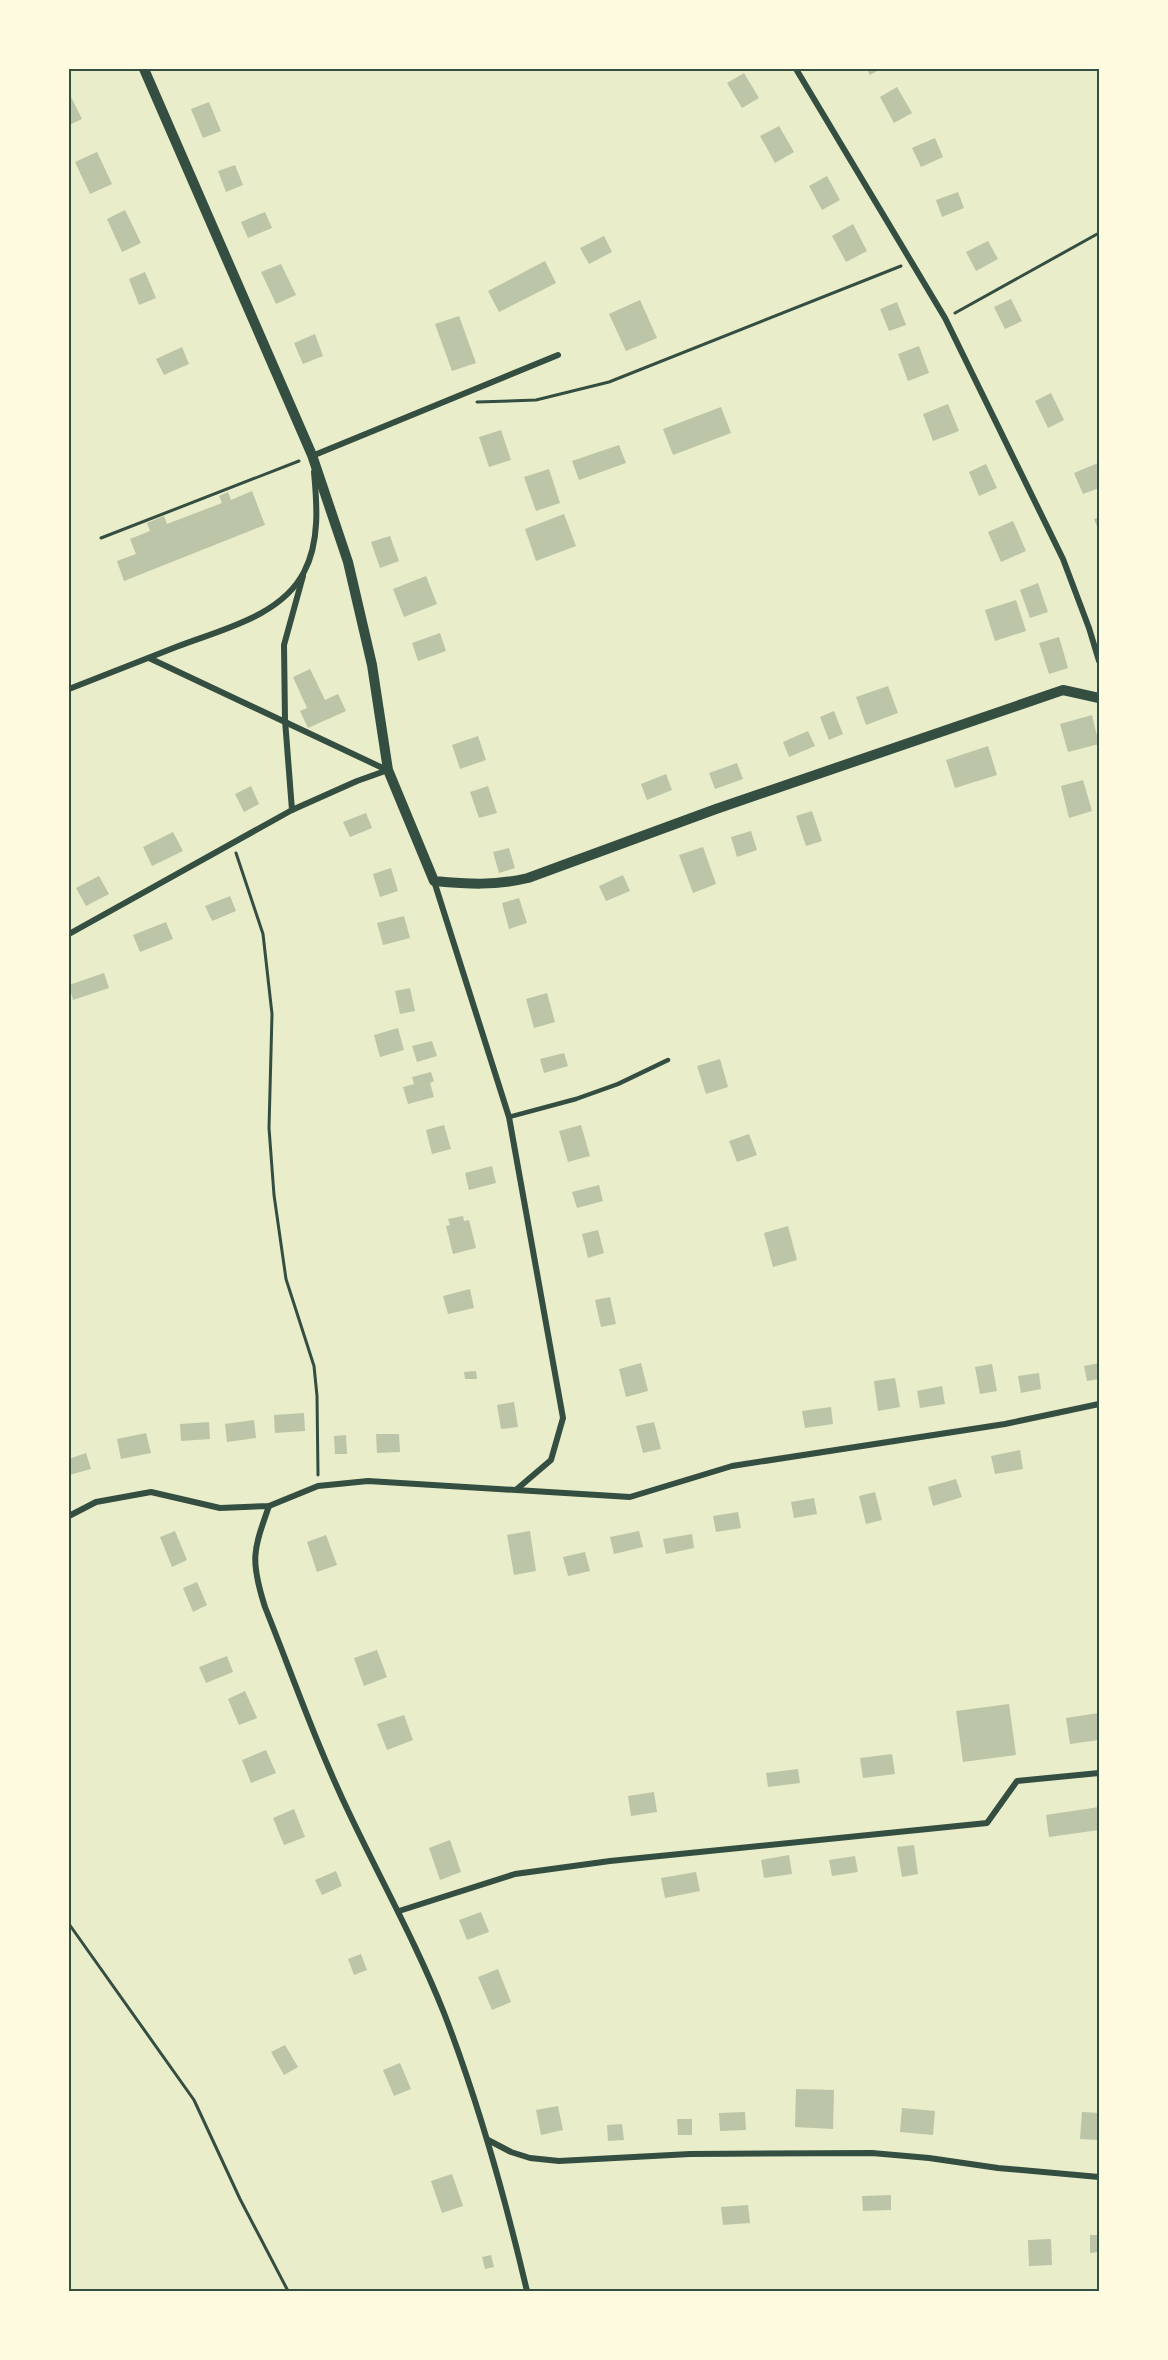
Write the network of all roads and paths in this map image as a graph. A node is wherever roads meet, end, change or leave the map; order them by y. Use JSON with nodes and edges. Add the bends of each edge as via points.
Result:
{"nodes":[{"id":1,"x":144,"y":69,"type":"edge"},
{"id":2,"x":796,"y":69,"type":"edge"},
{"id":3,"x":1099,"y":233,"type":"edge"},
{"id":4,"x":912,"y":262,"type":"junction"},
{"id":5,"x":945,"y":318,"type":"junction"},
{"id":6,"x":558,"y":354,"type":"dead end"},
{"id":7,"x":472,"y":402,"type":"dead end"},
{"id":8,"x":312,"y":455,"type":"junction"},
{"id":9,"x":101,"y":538,"type":"dead end"},
{"id":10,"x":304,"y":572,"type":"junction"},
{"id":11,"x":149,"y":658,"type":"junction"},
{"id":12,"x":1099,"y":661,"type":"edge"},
{"id":13,"x":69,"y":689,"type":"edge"},
{"id":14,"x":1099,"y":698,"type":"edge"},
{"id":15,"x":285,"y":720,"type":"junction"},
{"id":16,"x":388,"y":770,"type":"junction"},
{"id":17,"x":292,"y":810,"type":"junction"},
{"id":18,"x":233,"y":843,"type":"junction"},
{"id":19,"x":434,"y":881,"type":"junction"},
{"id":20,"x":69,"y":934,"type":"edge"},
{"id":21,"x":668,"y":1060,"type":"dead end"},
{"id":22,"x":509,"y":1117,"type":"junction"},
{"id":23,"x":1099,"y":1404,"type":"edge"},
{"id":24,"x":318,"y":1485,"type":"junction"},
{"id":25,"x":517,"y":1489,"type":"junction"},
{"id":26,"x":269,"y":1506,"type":"junction"},
{"id":27,"x":69,"y":1516,"type":"edge"},
{"id":28,"x":1099,"y":1773,"type":"edge"},
{"id":29,"x":399,"y":1911,"type":"junction"},
{"id":30,"x":69,"y":1924,"type":"edge"},
{"id":31,"x":488,"y":2140,"type":"junction"},
{"id":32,"x":1099,"y":2177,"type":"edge"},
{"id":33,"x":288,"y":2291,"type":"edge"},
{"id":34,"x":527,"y":2291,"type":"edge"}],
"edges":[{"from":1,"to":8,"type":"street"},
{"from":2,"to":4,"type":"street"},
{"from":3,"to":5,"type":"path"},
{"from":4,"to":5,"type":"street"},
{"from":4,"to":7,"type":"path","via":[[609,382],[536,400]]},
{"from":5,"to":12,"type":"street","via":[[1063,559]]},
{"from":6,"to":8,"type":"street"},
{"from":8,"to":9,"type":"path"},
{"from":8,"to":10,"type":"street","via":[[316,523]]},
{"from":8,"to":16,"type":"street","via":[[348,562],[372,665]]},
{"from":10,"to":11,"type":"street","via":[[291,591],[267,609]]},
{"from":10,"to":15,"type":"street","via":[[284,645]]},
{"from":11,"to":13,"type":"street"},
{"from":11,"to":15,"type":"street"},
{"from":14,"to":19,"type":"street","via":[[1063,690],[528,878],[478,885]]},
{"from":15,"to":16,"type":"street"},
{"from":15,"to":17,"type":"street"},
{"from":16,"to":17,"type":"street"},
{"from":16,"to":19,"type":"street"},
{"from":17,"to":18,"type":"street"},
{"from":18,"to":20,"type":"street"},
{"from":18,"to":24,"type":"path","via":[[263,934],[272,1014],[269,1128],[273,1196],[286,1279],[314,1366]]},
{"from":19,"to":22,"type":"street"},
{"from":21,"to":22,"type":"lane","via":[[618,1084]]},
{"from":22,"to":25,"type":"street","via":[[563,1418],[551,1460]]},
{"from":23,"to":25,"type":"street","via":[[1005,1424],[732,1466],[630,1497]]},
{"from":24,"to":25,"type":"street","via":[[368,1481]]},
{"from":24,"to":26,"type":"street"},
{"from":26,"to":27,"type":"street","via":[[220,1508],[151,1492],[96,1502]]},
{"from":26,"to":29,"type":"street","via":[[255,1545],[255,1576],[261,1597],[350,1815]]},
{"from":28,"to":29,"type":"street","via":[[1017,1781],[987,1823],[514,1874]]},
{"from":29,"to":31,"type":"street","via":[[444,2015]]},
{"from":30,"to":33,"type":"path","via":[[194,2100]]},
{"from":31,"to":32,"type":"street","via":[[530,2158],[559,2161],[690,2154],[872,2153]]},
{"from":31,"to":34,"type":"street"}]}
